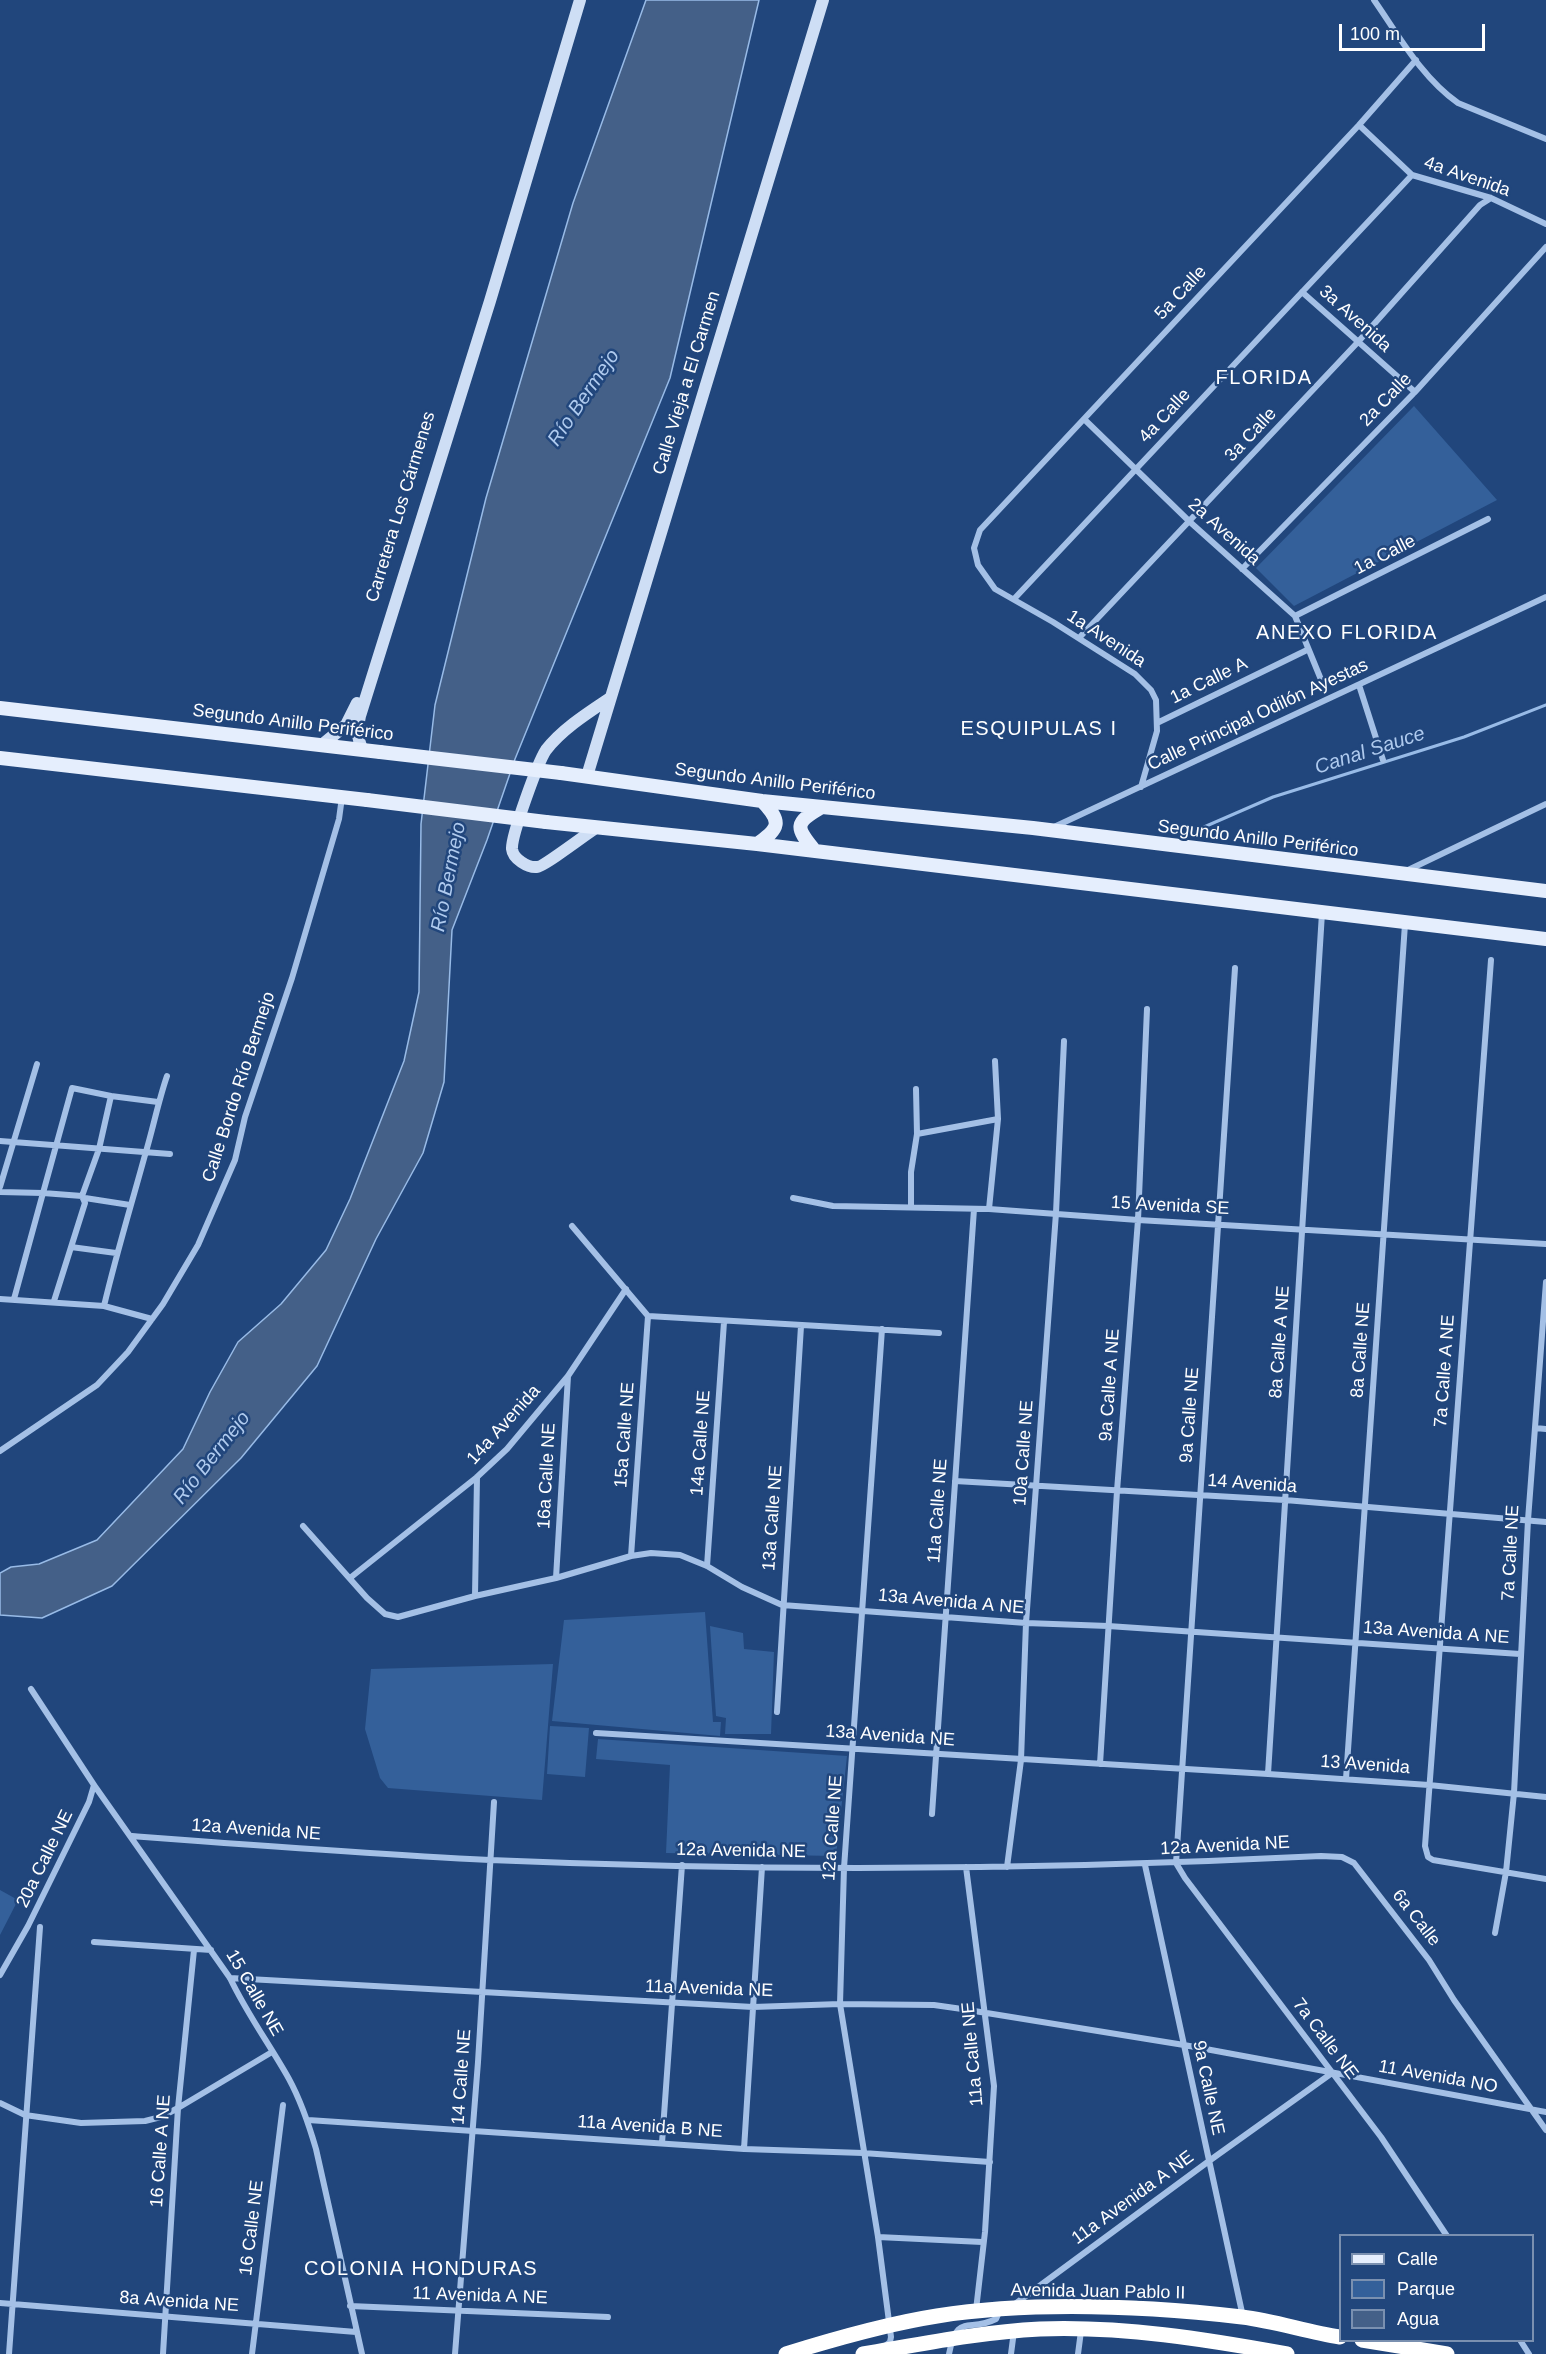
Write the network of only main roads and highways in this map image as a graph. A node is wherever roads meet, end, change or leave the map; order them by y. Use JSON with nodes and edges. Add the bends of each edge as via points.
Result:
{"nodes":[{"id":1,"x":580,"y":0,"type":"edge"},
{"id":2,"x":823,"y":0,"type":"edge"},
{"id":3,"x":498,"y":271,"type":"junction"},
{"id":4,"x":610,"y":698,"type":"junction"},
{"id":5,"x":0,"y":708,"type":"edge"},
{"id":6,"x":323,"y":744,"type":"junction"},
{"id":7,"x":362,"y":749,"type":"junction"},
{"id":8,"x":0,"y":758,"type":"edge"},
{"id":9,"x":587,"y":776,"type":"junction"},
{"id":10,"x":762,"y":801,"type":"junction"},
{"id":11,"x":822,"y":807,"type":"junction"},
{"id":12,"x":597,"y":827,"type":"junction"},
{"id":13,"x":757,"y":844,"type":"junction"},
{"id":14,"x":814,"y":851,"type":"junction"},
{"id":15,"x":1546,"y":891,"type":"edge"},
{"id":16,"x":1546,"y":939,"type":"edge"},
{"id":17,"x":1339,"y":2337,"type":"edge"},
{"id":18,"x":1374,"y":2342,"type":"edge"},
{"id":19,"x":1254,"y":2351,"type":"edge"},
{"id":20,"x":786,"y":2354,"type":"edge"},
{"id":21,"x":864,"y":2354,"type":"edge"},
{"id":22,"x":1287,"y":2354,"type":"edge"},
{"id":23,"x":1447,"y":2354,"type":"edge"}],
"edges":[{"from":1,"to":3,"type":"main road","name":"Carretera Los Cármenes"},
{"from":2,"to":4,"type":"main road","name":"Calle Vieja a El Carmen"},
{"from":3,"to":6,"type":"main road","name":"Carretera Los Cármenes","via":[[353,714]]},
{"from":3,"to":7,"type":"main road","name":"Carretera Los Cármenes","via":[[360,716],[357,729]]},
{"from":4,"to":9,"type":"main road","name":"Calle Vieja a El Carmen"},
{"from":4,"to":12,"type":"main road","via":[[547,749],[512,848],[525,864],[544,866]]},
{"from":5,"to":6,"type":"main road","name":"Segundo Anillo Periférico"},
{"from":6,"to":7,"type":"main road","name":"Segundo Anillo Periférico"},
{"from":7,"to":9,"type":"main road","name":"Segundo Anillo Periférico","bridge":true},
{"from":8,"to":12,"type":"main road","bridge":true},
{"from":9,"to":10,"type":"main road","name":"Segundo Anillo Periférico"},
{"from":10,"to":11,"type":"main road","name":"Segundo Anillo Periférico"},
{"from":10,"to":13,"type":"main road","via":[[776,819],[776,828]]},
{"from":11,"to":14,"type":"main road","via":[[801,822],[800,831]]},
{"from":11,"to":15,"type":"main road","name":"Segundo Anillo Periférico","via":[[1048,830]]},
{"from":12,"to":13,"type":"main road"},
{"from":13,"to":14,"type":"main road"},
{"from":14,"to":16,"type":"main road"},
{"from":17,"to":20,"type":"highway","name":"Avenida Juan Pablo II","via":[[1243,2317],[1134,2309],[1006,2308],[935,2316]]},
{"from":18,"to":23,"type":"highway"},
{"from":19,"to":21,"type":"highway","name":"Avenida Juan Pablo II","via":[[1162,2334],[1082,2330],[1014,2331]]},
{"from":19,"to":22,"type":"highway","name":"Avenida Juan Pablo II"}]}
